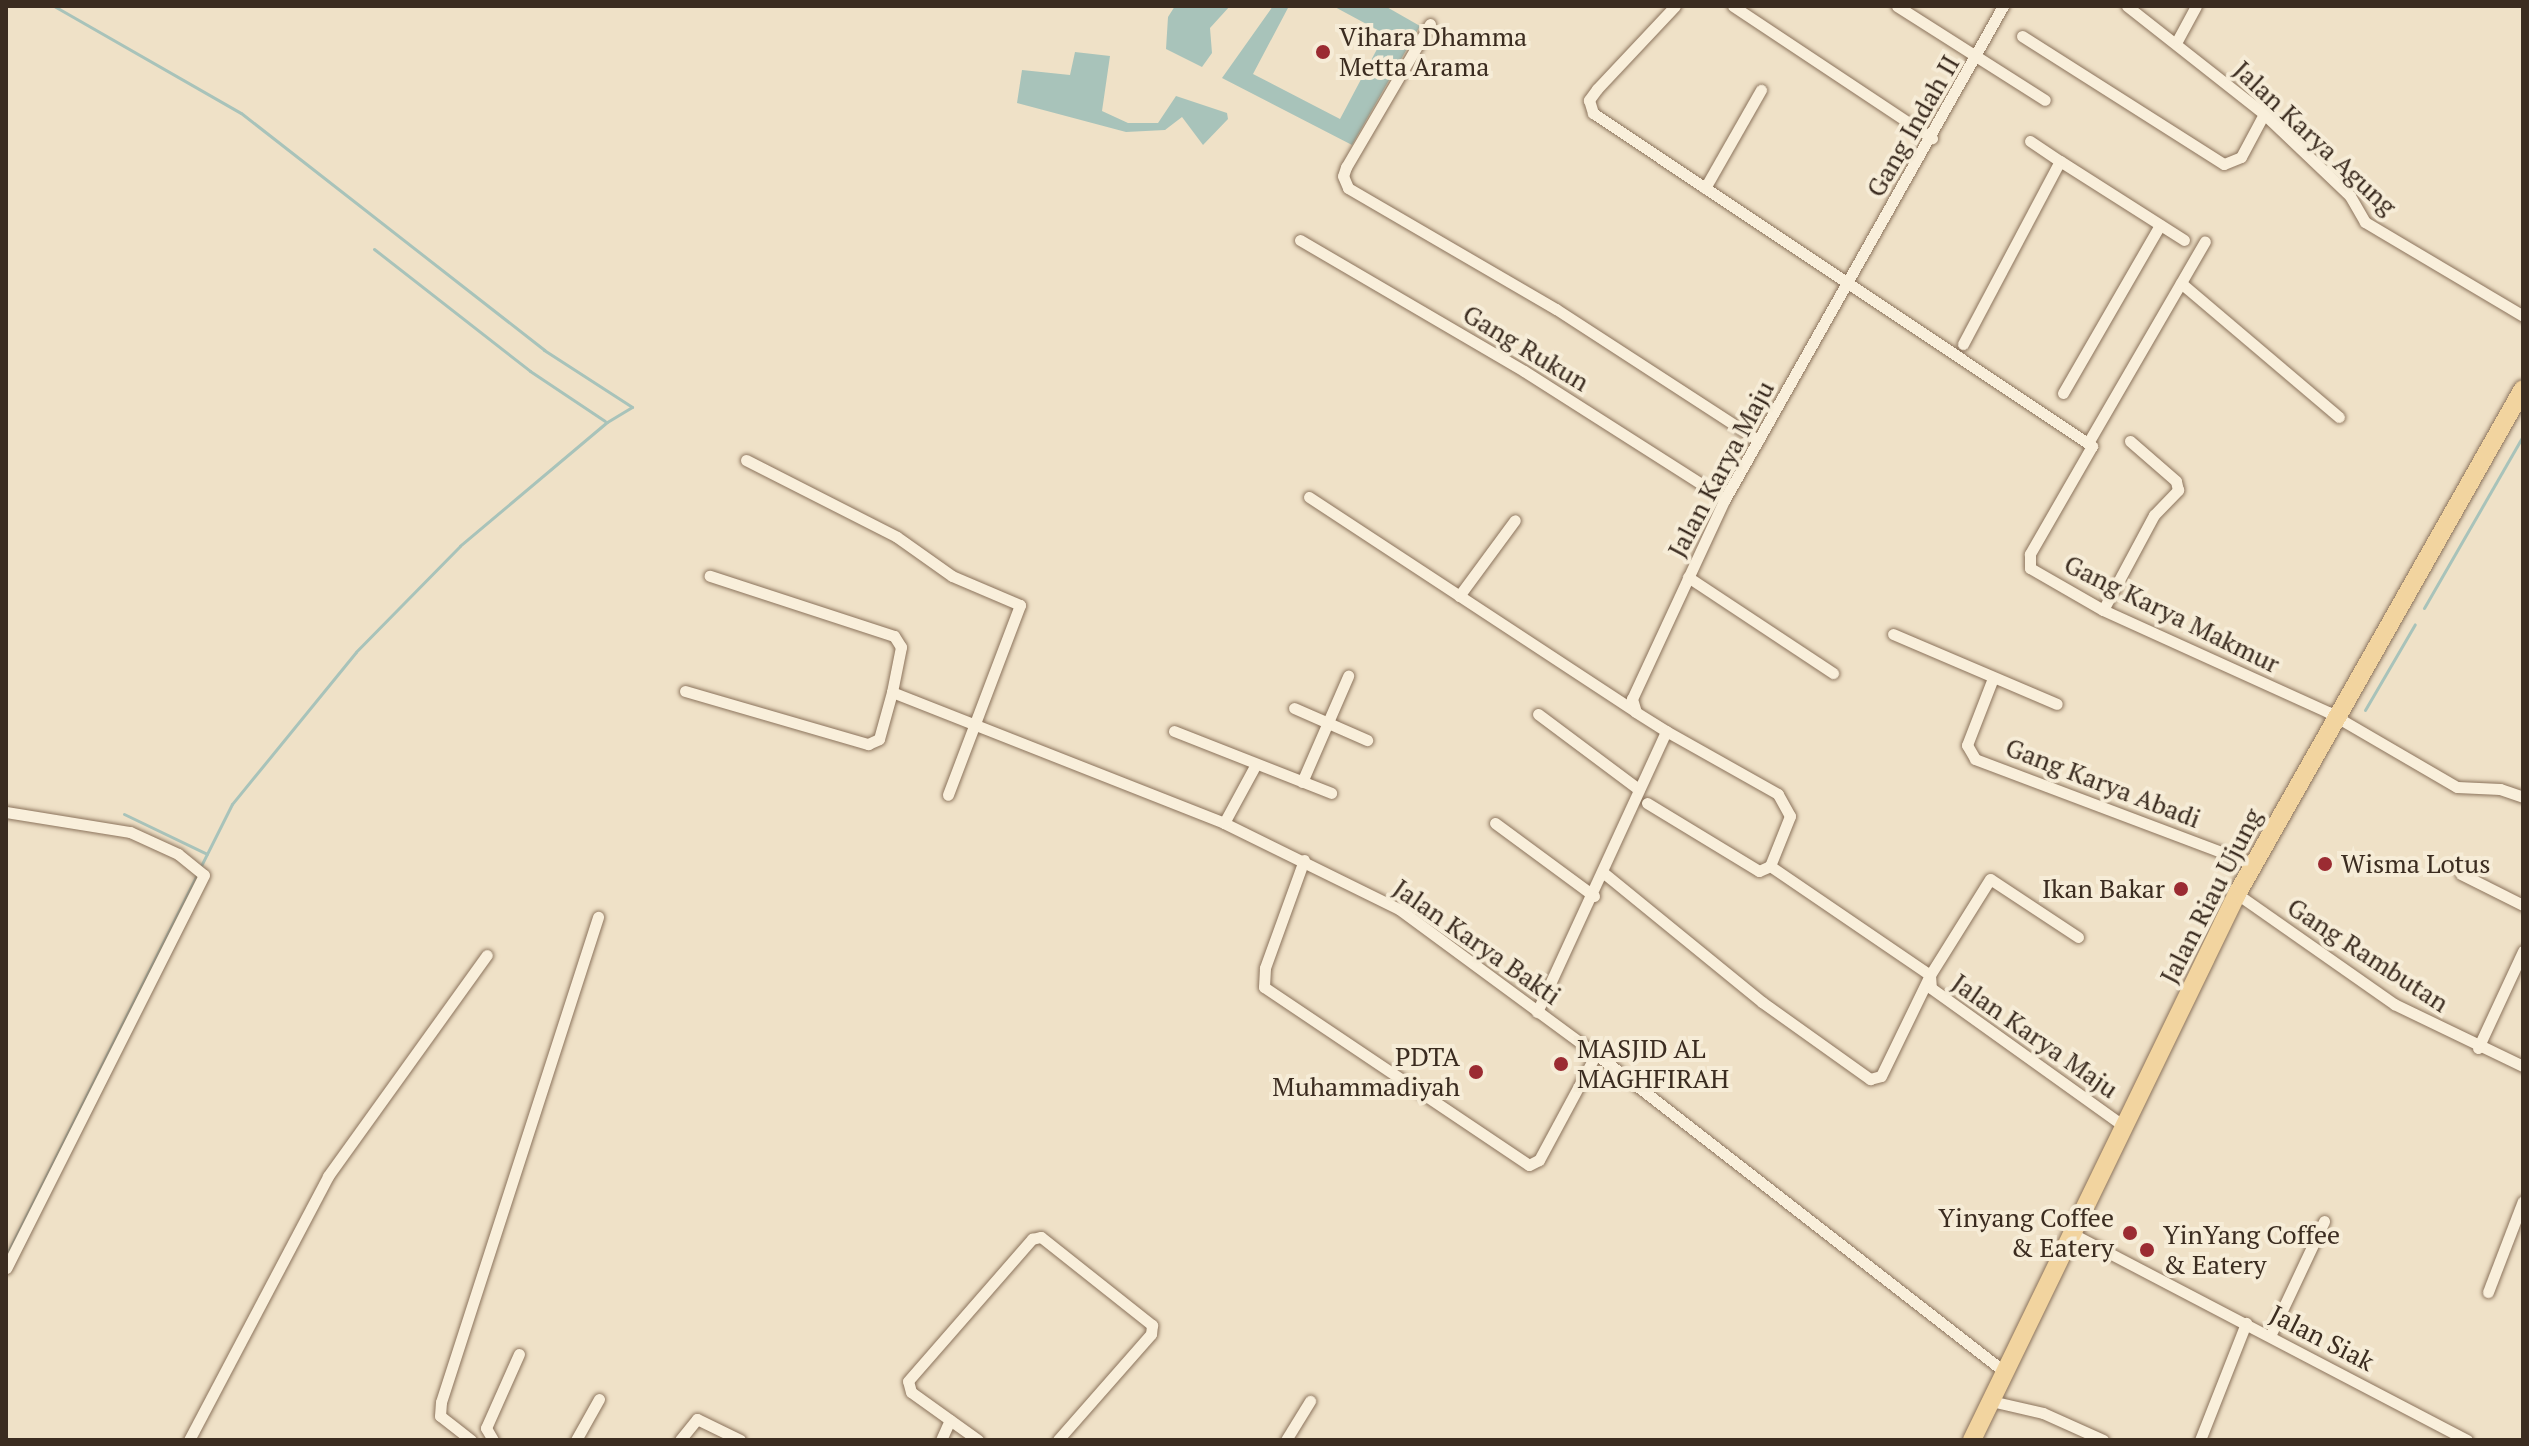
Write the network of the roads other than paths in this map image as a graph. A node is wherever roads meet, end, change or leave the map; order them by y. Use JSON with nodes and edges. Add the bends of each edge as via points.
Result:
{"nodes":[{"id":1,"x":1675,"y":6,"type":"edge"},
{"id":2,"x":1733,"y":6,"type":"edge"},
{"id":3,"x":1897,"y":6,"type":"edge"},
{"id":4,"x":2003,"y":6,"type":"edge"},
{"id":5,"x":2127,"y":6,"type":"edge"},
{"id":6,"x":2196,"y":6,"type":"edge"},
{"id":7,"x":1430,"y":24,"type":"dead end"},
{"id":8,"x":2022,"y":36,"type":"dead end"},
{"id":9,"x":2176,"y":43,"type":"junction"},
{"id":10,"x":1978,"y":57,"type":"junction"},
{"id":11,"x":1761,"y":90,"type":"dead end"},
{"id":12,"x":2045,"y":100,"type":"dead end"},
{"id":13,"x":2264,"y":114,"type":"junction"},
{"id":14,"x":1932,"y":138,"type":"junction"},
{"id":15,"x":2030,"y":141,"type":"dead end"},
{"id":16,"x":2060,"y":161,"type":"junction"},
{"id":17,"x":1705,"y":188,"type":"junction"},
{"id":18,"x":2160,"y":225,"type":"junction"},
{"id":19,"x":1300,"y":240,"type":"dead end"},
{"id":20,"x":2184,"y":240,"type":"dead end"},
{"id":21,"x":2205,"y":241,"type":"dead end"},
{"id":22,"x":1859,"y":266,"type":"joint"},
{"id":23,"x":2181,"y":283,"type":"junction"},
{"id":24,"x":1849,"y":285,"type":"junction"},
{"id":25,"x":2523,"y":316,"type":"edge"},
{"id":26,"x":1963,"y":344,"type":"dead end"},
{"id":27,"x":2523,"y":389,"type":"edge"},
{"id":28,"x":2063,"y":393,"type":"dead end"},
{"id":29,"x":2339,"y":417,"type":"dead end"},
{"id":30,"x":1758,"y":440,"type":"junction"},
{"id":31,"x":2130,"y":441,"type":"dead end"},
{"id":32,"x":2088,"y":443,"type":"junction"},
{"id":33,"x":746,"y":460,"type":"dead end"},
{"id":34,"x":1309,"y":497,"type":"dead end"},
{"id":35,"x":1725,"y":499,"type":"junction"},
{"id":36,"x":1515,"y":520,"type":"dead end"},
{"id":37,"x":710,"y":576,"type":"dead end"},
{"id":38,"x":1688,"y":577,"type":"junction"},
{"id":39,"x":1459,"y":596,"type":"junction"},
{"id":40,"x":2103,"y":610,"type":"junction"},
{"id":41,"x":1893,"y":634,"type":"dead end"},
{"id":42,"x":1833,"y":673,"type":"dead end"},
{"id":43,"x":1348,"y":676,"type":"dead end"},
{"id":44,"x":1993,"y":678,"type":"junction"},
{"id":45,"x":685,"y":691,"type":"dead end"},
{"id":46,"x":892,"y":692,"type":"junction"},
{"id":47,"x":2057,"y":704,"type":"dead end"},
{"id":48,"x":1294,"y":708,"type":"dead end"},
{"id":49,"x":1636,"y":712,"type":"junction"},
{"id":50,"x":1538,"y":714,"type":"dead end"},
{"id":51,"x":2337,"y":718,"type":"junction"},
{"id":52,"x":1327,"y":723,"type":"junction"},
{"id":53,"x":978,"y":726,"type":"junction"},
{"id":54,"x":1174,"y":731,"type":"dead end"},
{"id":55,"x":1666,"y":731,"type":"junction"},
{"id":56,"x":1367,"y":740,"type":"dead end"},
{"id":57,"x":1256,"y":764,"type":"junction"},
{"id":58,"x":1302,"y":782,"type":"junction"},
{"id":59,"x":1637,"y":788,"type":"junction"},
{"id":60,"x":1331,"y":793,"type":"dead end"},
{"id":61,"x":948,"y":795,"type":"dead end"},
{"id":62,"x":2523,"y":797,"type":"edge"},
{"id":63,"x":1647,"y":803,"type":"dead end"},
{"id":64,"x":6,"y":812,"type":"edge"},
{"id":65,"x":1224,"y":823,"type":"junction"},
{"id":66,"x":1495,"y":823,"type":"dead end"},
{"id":67,"x":1304,"y":860,"type":"junction"},
{"id":68,"x":2253,"y":864,"type":"junction"},
{"id":69,"x":1768,"y":868,"type":"junction"},
{"id":70,"x":1605,"y":874,"type":"junction"},
{"id":71,"x":2461,"y":874,"type":"dead end"},
{"id":72,"x":2237,"y":894,"type":"junction"},
{"id":73,"x":1594,"y":896,"type":"junction"},
{"id":74,"x":2523,"y":905,"type":"edge"},
{"id":75,"x":598,"y":917,"type":"dead end"},
{"id":76,"x":2078,"y":937,"type":"dead end"},
{"id":77,"x":2523,"y":951,"type":"edge"},
{"id":78,"x":487,"y":955,"type":"dead end"},
{"id":79,"x":1930,"y":975,"type":"junction"},
{"id":80,"x":1537,"y":1012,"type":"junction"},
{"id":81,"x":2478,"y":1048,"type":"junction"},
{"id":82,"x":1596,"y":1054,"type":"junction"},
{"id":83,"x":2523,"y":1066,"type":"edge"},
{"id":84,"x":2124,"y":1126,"type":"junction"},
{"id":85,"x":2523,"y":1201,"type":"edge"},
{"id":86,"x":2324,"y":1221,"type":"dead end"},
{"id":87,"x":2071,"y":1233,"type":"junction"},
{"id":88,"x":6,"y":1268,"type":"edge"},
{"id":89,"x":2488,"y":1292,"type":"dead end"},
{"id":90,"x":2246,"y":1323,"type":"junction"},
{"id":91,"x":2270,"y":1336,"type":"junction"},
{"id":92,"x":519,"y":1354,"type":"dead end"},
{"id":93,"x":2006,"y":1373,"type":"junction"},
{"id":94,"x":599,"y":1399,"type":"dead end"},
{"id":95,"x":1310,"y":1401,"type":"dead end"},
{"id":96,"x":1991,"y":1401,"type":"junction"},
{"id":97,"x":950,"y":1420,"type":"junction"},
{"id":98,"x":2448,"y":1435,"type":"edge"},
{"id":99,"x":189,"y":1440,"type":"edge"},
{"id":100,"x":471,"y":1440,"type":"edge"},
{"id":101,"x":493,"y":1440,"type":"edge"},
{"id":102,"x":576,"y":1440,"type":"edge"},
{"id":103,"x":680,"y":1440,"type":"edge"},
{"id":104,"x":740,"y":1440,"type":"edge"},
{"id":105,"x":941,"y":1440,"type":"edge"},
{"id":106,"x":978,"y":1440,"type":"edge"},
{"id":107,"x":1058,"y":1440,"type":"edge"},
{"id":108,"x":1286,"y":1440,"type":"edge"},
{"id":109,"x":1972,"y":1440,"type":"edge"},
{"id":110,"x":2103,"y":1440,"type":"edge"},
{"id":111,"x":2200,"y":1440,"type":"edge"},
{"id":112,"x":2467,"y":1440,"type":"edge"}],
"edges":[{"from":1,"to":17,"type":"street","via":[[1597,89],[1590,108]]},
{"from":2,"to":14,"type":"street"},
{"from":3,"to":10,"type":"street"},
{"from":4,"to":10,"type":"street","name":"Gang Indah II"},
{"from":5,"to":9,"type":"street","name":"Jalan Karya Agung"},
{"from":6,"to":9,"type":"street"},
{"from":7,"to":30,"type":"street","via":[[1346,167],[1348,188],[1556,309]]},
{"from":8,"to":13,"type":"street","via":[[2224,164],[2241,157]]},
{"from":9,"to":13,"type":"street","name":"Jalan Karya Agung"},
{"from":10,"to":12,"type":"street"},
{"from":10,"to":14,"type":"street","name":"Gang Indah II"},
{"from":11,"to":17,"type":"street"},
{"from":13,"to":25,"type":"street","name":"Jalan Karya Agung","via":[[2350,196],[2365,222]]},
{"from":14,"to":22,"type":"street","name":"Gang Indah II"},
{"from":15,"to":16,"type":"street"},
{"from":16,"to":18,"type":"street"},
{"from":16,"to":26,"type":"street"},
{"from":17,"to":24,"type":"street"},
{"from":18,"to":20,"type":"street"},
{"from":18,"to":28,"type":"street"},
{"from":19,"to":35,"type":"street","name":"Gang Rukun","via":[[1513,364]]},
{"from":21,"to":23,"type":"street"},
{"from":22,"to":24,"type":"street","name":"Jalan Karya Maju"},
{"from":23,"to":29,"type":"street"},
{"from":23,"to":32,"type":"street"},
{"from":24,"to":30,"type":"street","name":"Jalan Karya Maju"},
{"from":24,"to":32,"type":"street"},
{"from":27,"to":51,"type":"main road","name":"Jalan Riau Ujung"},
{"from":30,"to":35,"type":"street","name":"Jalan Karya Maju"},
{"from":31,"to":40,"type":"street","via":[[2176,481],[2178,490],[2154,515]]},
{"from":32,"to":40,"type":"street","name":"Gang Karya Makmur","via":[[2091,455],[2029,562],[2038,573]]},
{"from":33,"to":53,"type":"street","via":[[897,537],[952,576],[1019,604]]},
{"from":34,"to":39,"type":"street"},
{"from":35,"to":38,"type":"street","name":"Jalan Karya Maju"},
{"from":36,"to":39,"type":"street"},
{"from":37,"to":46,"type":"street","via":[[894,636],[901,647]]},
{"from":38,"to":42,"type":"street"},
{"from":38,"to":49,"type":"street","name":"Jalan Karya Maju","via":[[1632,699]]},
{"from":39,"to":49,"type":"street"},
{"from":40,"to":51,"type":"street","name":"Gang Karya Makmur"},
{"from":41,"to":44,"type":"street"},
{"from":43,"to":52,"type":"street"},
{"from":44,"to":47,"type":"street"},
{"from":44,"to":68,"type":"street","name":"Gang Karya Abadi","via":[[1967,745],[1975,759]]},
{"from":45,"to":46,"type":"street","via":[[868,744],[879,739]]},
{"from":46,"to":53,"type":"street","name":"Jalan Karya Bakti"},
{"from":48,"to":52,"type":"street"},
{"from":49,"to":55,"type":"street"},
{"from":50,"to":59,"type":"street"},
{"from":51,"to":62,"type":"street","name":"Gang Karya Makmur","via":[[2457,787],[2500,789]]},
{"from":51,"to":68,"type":"main road","name":"Jalan Riau Ujung"},
{"from":52,"to":56,"type":"street"},
{"from":52,"to":58,"type":"street"},
{"from":53,"to":61,"type":"street"},
{"from":53,"to":65,"type":"street","name":"Jalan Karya Bakti"},
{"from":54,"to":57,"type":"street"},
{"from":55,"to":59,"type":"street"},
{"from":55,"to":69,"type":"street","via":[[1784,800],[1790,816]]},
{"from":57,"to":58,"type":"street"},
{"from":57,"to":65,"type":"street"},
{"from":58,"to":60,"type":"street"},
{"from":59,"to":70,"type":"street"},
{"from":63,"to":69,"type":"street","name":"Jalan Karya Maju","via":[[1759,871]]},
{"from":64,"to":88,"type":"street","via":[[130,832],[199,871]]},
{"from":65,"to":67,"type":"street","name":"Jalan Karya Bakti"},
{"from":66,"to":73,"type":"street"},
{"from":67,"to":80,"type":"street","name":"Jalan Karya Bakti","via":[[1399,909]]},
{"from":67,"to":82,"type":"street","via":[[1265,968],[1264,987],[1529,1165],[1539,1160]]},
{"from":68,"to":72,"type":"main road","name":"Jalan Riau Ujung"},
{"from":69,"to":79,"type":"street","name":"Jalan Karya Maju"},
{"from":70,"to":73,"type":"street"},
{"from":70,"to":79,"type":"street","name":"Jalan Karya Maju","via":[[1762,1002],[1870,1079],[1881,1076]]},
{"from":71,"to":74,"type":"street"},
{"from":72,"to":81,"type":"street","name":"Gang Rambutan","via":[[2383,997]]},
{"from":72,"to":84,"type":"main road","name":"Jalan Riau Ujung"},
{"from":73,"to":80,"type":"street"},
{"from":75,"to":100,"type":"street","via":[[441,1402],[440,1416]]},
{"from":76,"to":79,"type":"street","via":[[1990,879]]},
{"from":77,"to":81,"type":"street"},
{"from":78,"to":99,"type":"street","via":[[328,1176]]},
{"from":79,"to":84,"type":"street","name":"Jalan Karya Maju","via":[[1934,993]]},
{"from":80,"to":82,"type":"street","name":"Jalan Karya Bakti"},
{"from":81,"to":83,"type":"street","name":"Gang Rambutan"},
{"from":82,"to":93,"type":"street","name":"Jalan Karya Bakti"},
{"from":84,"to":87,"type":"main road","name":"Jalan Riau Ujung"},
{"from":85,"to":89,"type":"street"},
{"from":86,"to":91,"type":"street"},
{"from":87,"to":90,"type":"street","name":"Jalan Siak"},
{"from":87,"to":93,"type":"main road","name":"Jalan Riau Ujung"},
{"from":90,"to":91,"type":"street","name":"Jalan Siak"},
{"from":90,"to":111,"type":"street"},
{"from":91,"to":98,"type":"street","name":"Jalan Siak"},
{"from":92,"to":101,"type":"street","via":[[486,1428]]},
{"from":93,"to":96,"type":"main road","name":"Jalan Riau Ujung"},
{"from":94,"to":102,"type":"street"},
{"from":95,"to":108,"type":"street"},
{"from":96,"to":109,"type":"main road","name":"Jalan Riau Ujung"},
{"from":96,"to":110,"type":"street","via":[[2043,1413]]},
{"from":97,"to":105,"type":"street"},
{"from":97,"to":106,"type":"street"},
{"from":97,"to":107,"type":"street","via":[[911,1392],[908,1381],[1032,1239],[1041,1237],[1152,1325],[1151,1334]]},
{"from":98,"to":112,"type":"street","name":"Jalan Siak"},
{"from":103,"to":104,"type":"street","via":[[697,1419]]}]}
